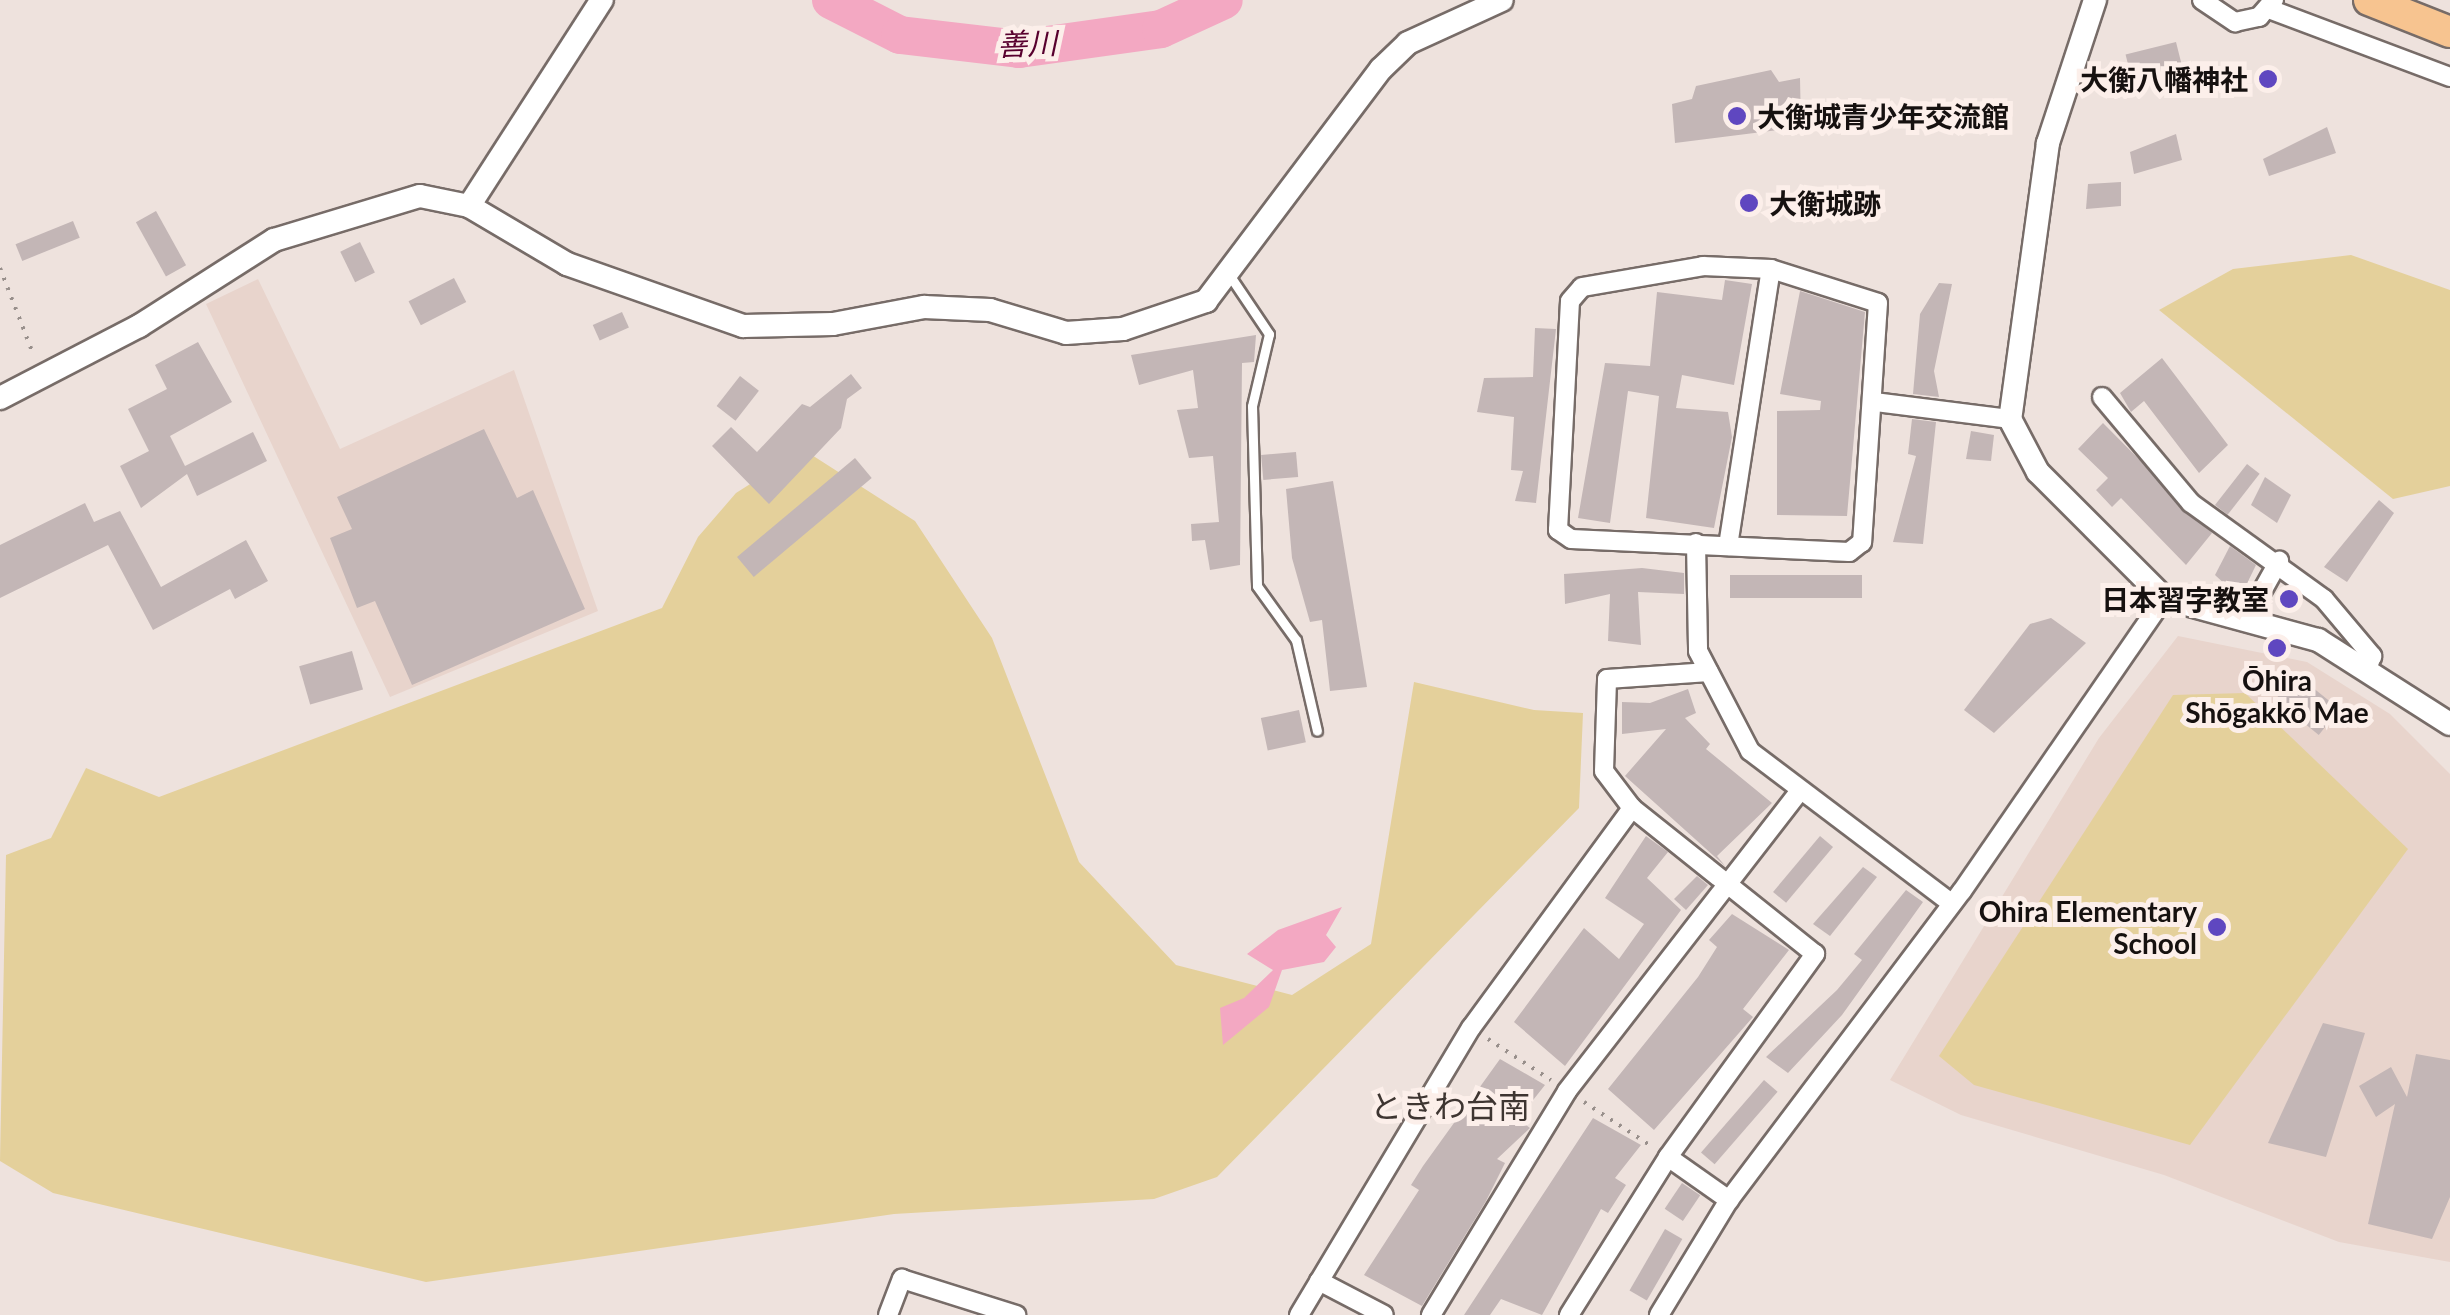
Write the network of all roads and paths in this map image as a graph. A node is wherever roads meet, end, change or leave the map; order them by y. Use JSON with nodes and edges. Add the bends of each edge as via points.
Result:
{"nodes":[{"id":1,"x":602,"y":0,"type":"edge"},
{"id":2,"x":1502,"y":0,"type":"edge"},
{"id":3,"x":2095,"y":0,"type":"edge"},
{"id":4,"x":2202,"y":0,"type":"edge"},
{"id":5,"x":2369,"y":0,"type":"edge"},
{"id":6,"x":2272,"y":4,"type":"edge"},
{"id":7,"x":2450,"y":32,"type":"edge"},
{"id":8,"x":2450,"y":77,"type":"edge"},
{"id":9,"x":469,"y":206,"type":"junction"},
{"id":10,"x":0,"y":268,"type":"edge"},
{"id":11,"x":1771,"y":268,"type":"junction"},
{"id":12,"x":1230,"y":276,"type":"junction"},
{"id":13,"x":44,"y":379,"type":"junction"},
{"id":14,"x":2102,"y":397,"type":"dead end"},
{"id":15,"x":0,"y":398,"type":"edge"},
{"id":16,"x":1875,"y":402,"type":"junction"},
{"id":17,"x":2010,"y":418,"type":"junction"},
{"id":18,"x":1696,"y":544,"type":"junction"},
{"id":19,"x":1728,"y":546,"type":"junction"},
{"id":20,"x":2279,"y":562,"type":"junction"},
{"id":21,"x":2164,"y":598,"type":"junction"},
{"id":22,"x":2246,"y":620,"type":"junction"},
{"id":23,"x":2367,"y":669,"type":"junction"},
{"id":24,"x":1708,"y":672,"type":"junction"},
{"id":25,"x":2450,"y":724,"type":"edge"},
{"id":26,"x":1316,"y":731,"type":"dead end"},
{"id":27,"x":1799,"y":792,"type":"junction"},
{"id":28,"x":1632,"y":808,"type":"junction"},
{"id":29,"x":1724,"y":883,"type":"junction"},
{"id":30,"x":1952,"y":904,"type":"junction"},
{"id":31,"x":1668,"y":1158,"type":"junction"},
{"id":32,"x":1729,"y":1200,"type":"junction"},
{"id":33,"x":1319,"y":1281,"type":"junction"},
{"id":34,"x":888,"y":1315,"type":"edge"},
{"id":35,"x":1016,"y":1315,"type":"edge"},
{"id":36,"x":1299,"y":1315,"type":"edge"},
{"id":37,"x":1384,"y":1315,"type":"edge"},
{"id":38,"x":1431,"y":1315,"type":"edge"},
{"id":39,"x":1569,"y":1315,"type":"edge"},
{"id":40,"x":1659,"y":1315,"type":"edge"}],
"edges":[{"from":1,"to":9,"type":"street"},
{"from":2,"to":12,"type":"street","via":[[1408,42],[1381,69]]},
{"from":3,"to":17,"type":"street","via":[[2048,142]]},
{"from":4,"to":6,"type":"street","via":[[2235,22]]},
{"from":5,"to":7,"type":"highway"},
{"from":6,"to":8,"type":"street"},
{"from":9,"to":12,"type":"street","via":[[567,264],[743,326],[833,324],[924,307],[990,310],[1066,333],[1123,329],[1206,301]]},
{"from":9,"to":13,"type":"street","via":[[420,196],[274,240]]},
{"from":10,"to":13,"type":"path"},
{"from":11,"to":16,"type":"street","via":[[1878,303]]},
{"from":11,"to":18,"type":"street","via":[[1703,266],[1582,288],[1570,301],[1558,530],[1571,539]]},
{"from":11,"to":19,"type":"street"},
{"from":12,"to":26,"type":"lane","via":[[1270,334],[1252,406],[1258,586],[1296,640]]},
{"from":13,"to":15,"type":"street"},
{"from":14,"to":20,"type":"street","via":[[2191,502]]},
{"from":16,"to":17,"type":"street"},
{"from":16,"to":19,"type":"street","via":[[1862,542],[1849,552]]},
{"from":17,"to":21,"type":"street","via":[[2038,472]]},
{"from":18,"to":19,"type":"street"},
{"from":18,"to":24,"type":"street","via":[[1698,651]]},
{"from":20,"to":22,"type":"street"},
{"from":20,"to":23,"type":"street","via":[[2372,656]]},
{"from":21,"to":22,"type":"street"},
{"from":21,"to":30,"type":"street"},
{"from":22,"to":23,"type":"street","via":[[2318,640]]},
{"from":23,"to":25,"type":"street"},
{"from":24,"to":27,"type":"street","via":[[1750,751]]},
{"from":24,"to":28,"type":"street","via":[[1607,679],[1604,771]]},
{"from":27,"to":29,"type":"street"},
{"from":27,"to":30,"type":"street"},
{"from":28,"to":29,"type":"street"},
{"from":28,"to":33,"type":"street","via":[[1472,1028]]},
{"from":29,"to":31,"type":"street","via":[[1815,954]]},
{"from":29,"to":38,"type":"street","via":[[1567,1091]]},
{"from":30,"to":32,"type":"street"},
{"from":31,"to":32,"type":"street"},
{"from":31,"to":39,"type":"street"},
{"from":32,"to":40,"type":"street"},
{"from":33,"to":36,"type":"street"},
{"from":33,"to":37,"type":"street"},
{"from":34,"to":35,"type":"street","via":[[902,1279]]}]}
